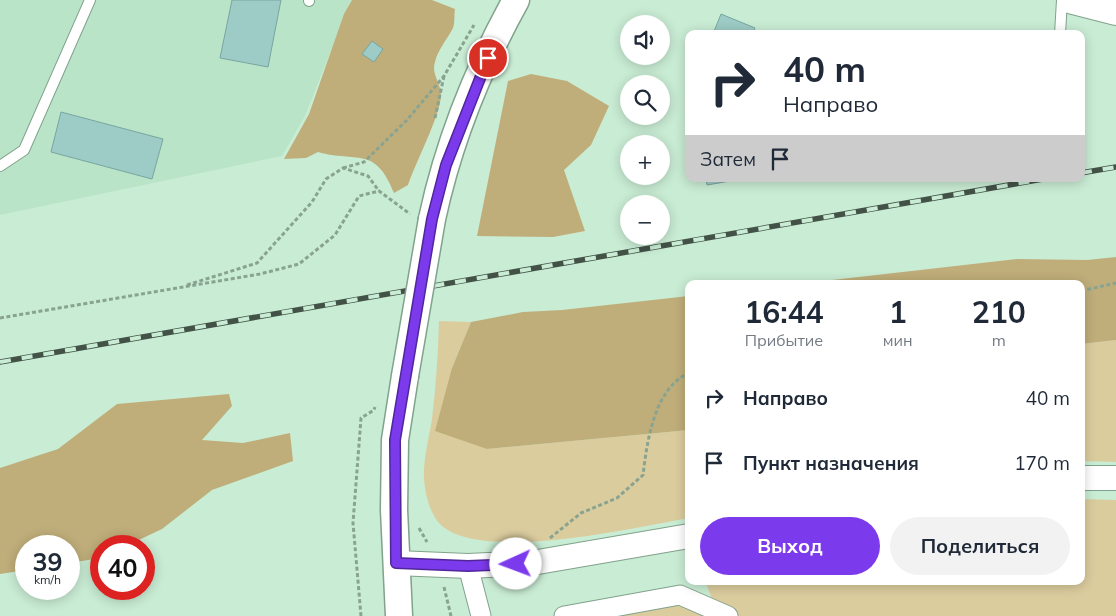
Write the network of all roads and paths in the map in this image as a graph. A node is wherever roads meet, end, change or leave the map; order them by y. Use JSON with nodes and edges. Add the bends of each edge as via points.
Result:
{"nodes":[{"id":1,"x":90,"y":0,"type":"edge"},
{"id":2,"x":516,"y":0,"type":"edge"},
{"id":3,"x":1062,"y":0,"type":"edge"},
{"id":4,"x":1073,"y":0,"type":"edge"},
{"id":5,"x":1116,"y":11,"type":"edge"},
{"id":6,"x":475,"y":24,"type":"dead end"},
{"id":7,"x":1060,"y":30,"type":"edge"},
{"id":8,"x":444,"y":76,"type":"junction"},
{"id":9,"x":434,"y":122,"type":"dead end"},
{"id":10,"x":0,"y":166,"type":"edge"},
{"id":11,"x":343,"y":168,"type":"junction"},
{"id":12,"x":379,"y":191,"type":"junction"},
{"id":13,"x":423,"y":213,"type":"junction"},
{"id":14,"x":1116,"y":284,"type":"edge"},
{"id":15,"x":175,"y":288,"type":"junction"},
{"id":16,"x":1085,"y":290,"type":"edge"},
{"id":17,"x":0,"y":318,"type":"edge"},
{"id":18,"x":685,"y":374,"type":"edge"},
{"id":19,"x":377,"y":401,"type":"dead end"},
{"id":20,"x":1085,"y":478,"type":"edge"},
{"id":21,"x":1116,"y":478,"type":"edge"},
{"id":22,"x":685,"y":537,"type":"edge"},
{"id":23,"x":396,"y":563,"type":"junction"},
{"id":24,"x":532,"y":563,"type":"junction"},
{"id":25,"x":439,"y":566,"type":"junction"},
{"id":26,"x":468,"y":566,"type":"junction"},
{"id":27,"x":361,"y":616,"type":"edge"},
{"id":28,"x":399,"y":616,"type":"edge"},
{"id":29,"x":451,"y":616,"type":"edge"},
{"id":30,"x":481,"y":616,"type":"edge"},
{"id":31,"x":564,"y":616,"type":"edge"},
{"id":32,"x":728,"y":616,"type":"edge"}],
"edges":[{"from":1,"to":10,"type":"lane","via":[[24,150]]},
{"from":2,"to":13,"type":"main road","via":[[468,105],[439,186]]},
{"from":3,"to":7,"type":"lane"},
{"from":4,"to":5,"type":"main road"},
{"from":6,"to":8,"type":"path"},
{"from":8,"to":9,"type":"path"},
{"from":8,"to":11,"type":"path","via":[[407,120],[364,162]]},
{"from":11,"to":12,"type":"path","via":[[368,176]]},
{"from":11,"to":15,"type":"path","via":[[326,178],[312,202],[257,263]]},
{"from":12,"to":13,"type":"path","via":[[413,216]]},
{"from":12,"to":15,"type":"path","via":[[359,196],[335,235],[299,264]]},
{"from":13,"to":23,"type":"main road","bridge":true,"via":[[395,440]]},
{"from":14,"to":16,"type":"path"},
{"from":15,"to":17,"type":"path"},
{"from":18,"to":24,"type":"path","via":[[679,377],[658,407],[647,439],[643,475],[617,498],[581,512],[553,534]]},
{"from":19,"to":27,"type":"path","via":[[374,410],[361,418],[353,523]]},
{"from":20,"to":21,"type":"street"},
{"from":22,"to":24,"type":"street"},
{"from":23,"to":25,"type":"street"},
{"from":23,"to":28,"type":"main road"},
{"from":24,"to":26,"type":"street"},
{"from":25,"to":26,"type":"street"},
{"from":25,"to":29,"type":"path"},
{"from":26,"to":30,"type":"street"},
{"from":31,"to":32,"type":"street","via":[[680,595]]}]}
